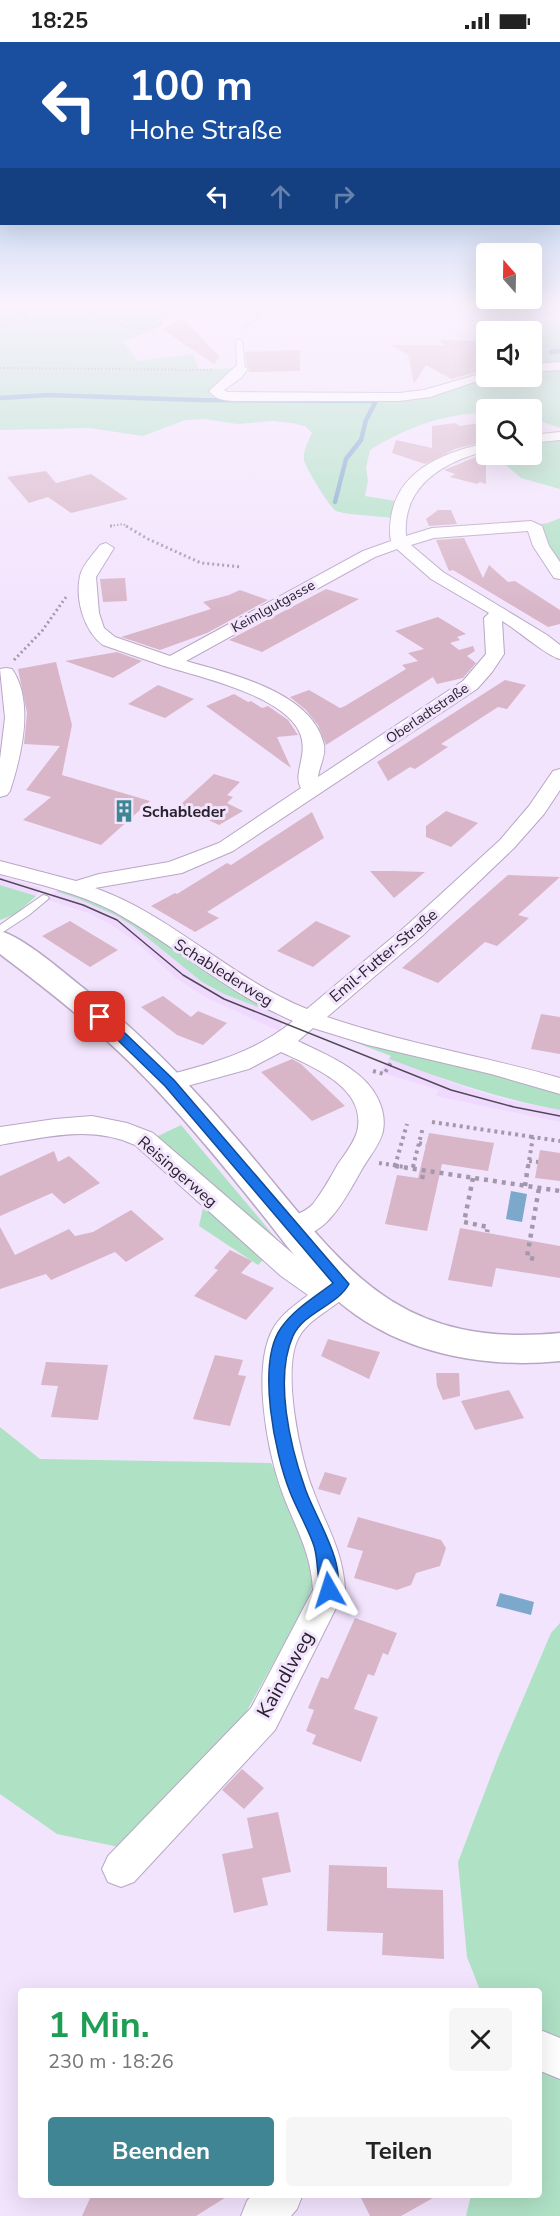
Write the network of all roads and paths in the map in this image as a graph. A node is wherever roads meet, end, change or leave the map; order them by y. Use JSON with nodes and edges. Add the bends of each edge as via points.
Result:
{"nodes":[{"id":1,"x":560,"y":436,"type":"edge"},
{"id":2,"x":542,"y":438,"type":"edge"},
{"id":3,"x":476,"y":450,"type":"edge"},
{"id":4,"x":110,"y":526,"type":"dead end"},
{"id":5,"x":400,"y":543,"type":"junction"},
{"id":6,"x":106,"y":548,"type":"dead end"},
{"id":7,"x":242,"y":567,"type":"dead end"},
{"id":8,"x":560,"y":574,"type":"edge"},
{"id":9,"x":88,"y":577,"type":"junction"},
{"id":10,"x":500,"y":613,"type":"junction"},
{"id":11,"x":560,"y":654,"type":"edge"},
{"id":12,"x":171,"y":662,"type":"junction"},
{"id":13,"x":6,"y":668,"type":"joint"},
{"id":14,"x":560,"y":775,"type":"edge"},
{"id":15,"x":313,"y":788,"type":"junction"},
{"id":16,"x":0,"y":791,"type":"edge"},
{"id":17,"x":0,"y":867,"type":"edge"},
{"id":18,"x":80,"y":889,"type":"junction"},
{"id":19,"x":50,"y":890,"type":"junction"},
{"id":20,"x":0,"y":930,"type":"edge"},
{"id":21,"x":0,"y":940,"type":"edge"},
{"id":22,"x":308,"y":1018,"type":"junction"},
{"id":23,"x":281,"y":1043,"type":"junction"},
{"id":24,"x":381,"y":1056,"type":"dead end"},
{"id":25,"x":367,"y":1070,"type":"dead end"},
{"id":26,"x":169,"y":1083,"type":"junction"},
{"id":27,"x":560,"y":1086,"type":"edge"},
{"id":28,"x":432,"y":1122,"type":"dead end"},
{"id":29,"x":407,"y":1124,"type":"dead end"},
{"id":30,"x":423,"y":1127,"type":"dead end"},
{"id":31,"x":0,"y":1136,"type":"edge"},
{"id":32,"x":533,"y":1137,"type":"junction"},
{"id":33,"x":560,"y":1141,"type":"edge"},
{"id":34,"x":419,"y":1143,"type":"junction"},
{"id":35,"x":426,"y":1145,"type":"dead end"},
{"id":36,"x":355,"y":1158,"type":"junction"},
{"id":37,"x":529,"y":1161,"type":"junction"},
{"id":38,"x":538,"y":1162,"type":"dead end"},
{"id":39,"x":395,"y":1166,"type":"junction"},
{"id":40,"x":412,"y":1168,"type":"junction"},
{"id":41,"x":424,"y":1170,"type":"junction"},
{"id":42,"x":473,"y":1178,"type":"junction"},
{"id":43,"x":422,"y":1179,"type":"dead end"},
{"id":44,"x":525,"y":1186,"type":"junction"},
{"id":45,"x":539,"y":1188,"type":"junction"},
{"id":46,"x":560,"y":1191,"type":"edge"},
{"id":47,"x":292,"y":1228,"type":"junction"},
{"id":48,"x":487,"y":1232,"type":"dead end"},
{"id":49,"x":534,"y":1259,"type":"dead end"},
{"id":50,"x":335,"y":1288,"type":"junction"},
{"id":51,"x":560,"y":1347,"type":"edge"},
{"id":52,"x":121,"y":1869,"type":"dead end"},
{"id":53,"x":542,"y":2051,"type":"edge"},
{"id":54,"x":560,"y":2059,"type":"edge"},
{"id":55,"x":278,"y":2198,"type":"edge"},
{"id":56,"x":262,"y":2216,"type":"edge"}],
"edges":[{"from":1,"to":2,"type":"street"},
{"from":3,"to":5,"type":"street","via":[[433,466],[414,482],[399,512]]},
{"from":4,"to":7,"type":"path","via":[[123,524],[201,563]]},
{"from":5,"to":8,"type":"street","via":[[432,533],[531,526]]},
{"from":5,"to":10,"type":"street","via":[[435,575]]},
{"from":5,"to":12,"type":"street","name":"Keimlgutgasse","via":[[369,554]]},
{"from":6,"to":9,"type":"street"},
{"from":9,"to":12,"type":"street","via":[[92,624],[102,637]]},
{"from":9,"to":13,"type":"path","via":[[76,578],[42,631]]},
{"from":10,"to":11,"type":"street"},
{"from":10,"to":15,"type":"street","name":"Oberladtstraße","via":[[493,618],[495,654],[470,685]]},
{"from":12,"to":15,"type":"street","via":[[262,693],[293,712],[314,744],[307,780]]},
{"from":13,"to":16,"type":"street","via":[[15,731],[12,758]]},
{"from":14,"to":22,"type":"street","name":"Emil-Futter-Straße","via":[[537,810],[507,844],[414,931]]},
{"from":15,"to":18,"type":"street","name":"Oberladtstraße","via":[[226,847],[201,858],[174,868],[87,883]]},
{"from":17,"to":19,"type":"street","name":"Schablederweg"},
{"from":18,"to":19,"type":"street","name":"Schablederweg"},
{"from":18,"to":22,"type":"street","name":"Schablederweg","via":[[153,925],[267,1000]]},
{"from":19,"to":20,"type":"lane"},
{"from":21,"to":26,"type":"main road","via":[[86,1004]]},
{"from":22,"to":23,"type":"street","name":"Emil-Futter-Straße"},
{"from":22,"to":27,"type":"street","name":"Schablederweg"},
{"from":23,"to":26,"type":"street","name":"Emil-Futter-Straße","via":[[240,1063]]},
{"from":23,"to":36,"type":"street","via":[[339,1071],[364,1096],[370,1108],[370,1131]]},
{"from":24,"to":25,"type":"path","via":[[392,1060],[384,1074]]},
{"from":26,"to":47,"type":"main road"},
{"from":28,"to":32,"type":"path"},
{"from":29,"to":39,"type":"path"},
{"from":30,"to":34,"type":"path"},
{"from":31,"to":50,"type":"street","name":"Reisingerweg","via":[[79,1125],[104,1124],[127,1129],[144,1139],[311,1285]]},
{"from":32,"to":33,"type":"path"},
{"from":32,"to":37,"type":"path"},
{"from":34,"to":35,"type":"path"},
{"from":34,"to":40,"type":"path"},
{"from":36,"to":39,"type":"path"},
{"from":36,"to":47,"type":"street","via":[[315,1218]]},
{"from":37,"to":38,"type":"path"},
{"from":37,"to":44,"type":"path"},
{"from":39,"to":40,"type":"path"},
{"from":40,"to":41,"type":"path"},
{"from":41,"to":42,"type":"path"},
{"from":41,"to":43,"type":"path"},
{"from":42,"to":44,"type":"path"},
{"from":42,"to":48,"type":"path","via":[[464,1222],[488,1227]]},
{"from":44,"to":45,"type":"path"},
{"from":45,"to":46,"type":"path"},
{"from":45,"to":49,"type":"path","via":[[527,1257]]},
{"from":47,"to":50,"type":"main road"},
{"from":50,"to":51,"type":"main road","via":[[405,1325],[472,1346]]},
{"from":50,"to":52,"type":"street","name":"Kaindlweg","via":[[286,1332],[276,1380],[287,1458],[322,1546],[329,1590],[263,1719]]},
{"from":53,"to":54,"type":"street"},
{"from":55,"to":56,"type":"street"}]}
